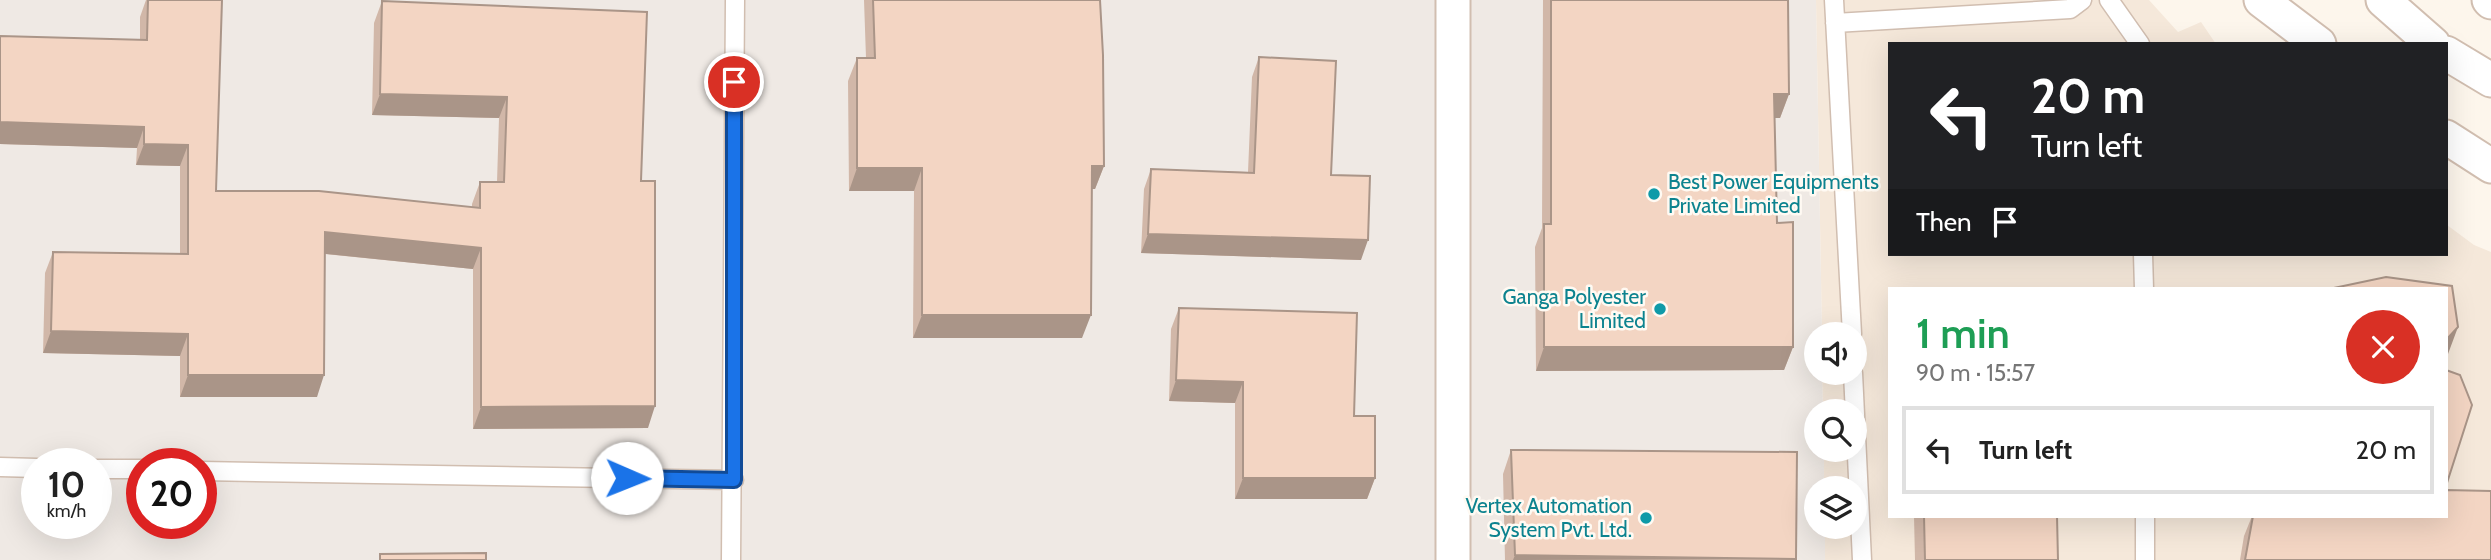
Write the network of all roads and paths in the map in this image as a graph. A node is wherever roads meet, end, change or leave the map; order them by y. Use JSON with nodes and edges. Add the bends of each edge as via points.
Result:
{"nodes":[{"id":1,"x":735,"y":0,"type":"edge"},
{"id":2,"x":1453,"y":0,"type":"edge"},
{"id":3,"x":1834,"y":0,"type":"edge"},
{"id":4,"x":2082,"y":0,"type":"edge"},
{"id":5,"x":2109,"y":0,"type":"edge"},
{"id":6,"x":2261,"y":0,"type":"edge"},
{"id":7,"x":2383,"y":0,"type":"edge"},
{"id":8,"x":1835,"y":23,"type":"junction"},
{"id":9,"x":2139,"y":42,"type":"edge"},
{"id":10,"x":2316,"y":42,"type":"edge"},
{"id":11,"x":2431,"y":42,"type":"edge"},
{"id":12,"x":2448,"y":54,"type":"edge"},
{"id":13,"x":2491,"y":80,"type":"edge"},
{"id":14,"x":2448,"y":138,"type":"edge"},
{"id":15,"x":2491,"y":166,"type":"edge"},
{"id":16,"x":2143,"y":256,"type":"edge"},
{"id":17,"x":2144,"y":287,"type":"edge"},
{"id":18,"x":1851,"y":322,"type":"edge"},
{"id":19,"x":1854,"y":385,"type":"edge"},
{"id":20,"x":0,"y":467,"type":"edge"},
{"id":21,"x":21,"y":467,"type":"edge"},
{"id":22,"x":217,"y":471,"type":"edge"},
{"id":23,"x":734,"y":480,"type":"junction"},
{"id":24,"x":2145,"y":518,"type":"edge"},
{"id":25,"x":731,"y":560,"type":"edge"},
{"id":26,"x":1453,"y":560,"type":"edge"},
{"id":27,"x":1862,"y":560,"type":"edge"},
{"id":28,"x":2145,"y":560,"type":"edge"}],
"edges":[{"from":1,"to":23,"type":"lane"},
{"from":2,"to":26,"type":"street"},
{"from":3,"to":8,"type":"lane"},
{"from":4,"to":8,"type":"lane","via":[[2070,9]]},
{"from":5,"to":9,"type":"lane"},
{"from":6,"to":10,"type":"street"},
{"from":7,"to":11,"type":"street"},
{"from":8,"to":18,"type":"lane"},
{"from":12,"to":13,"type":"street"},
{"from":14,"to":15,"type":"street"},
{"from":16,"to":17,"type":"lane"},
{"from":19,"to":27,"type":"lane"},
{"from":20,"to":21,"type":"lane"},
{"from":22,"to":23,"type":"lane"},
{"from":23,"to":25,"type":"lane"},
{"from":24,"to":28,"type":"lane"}]}
